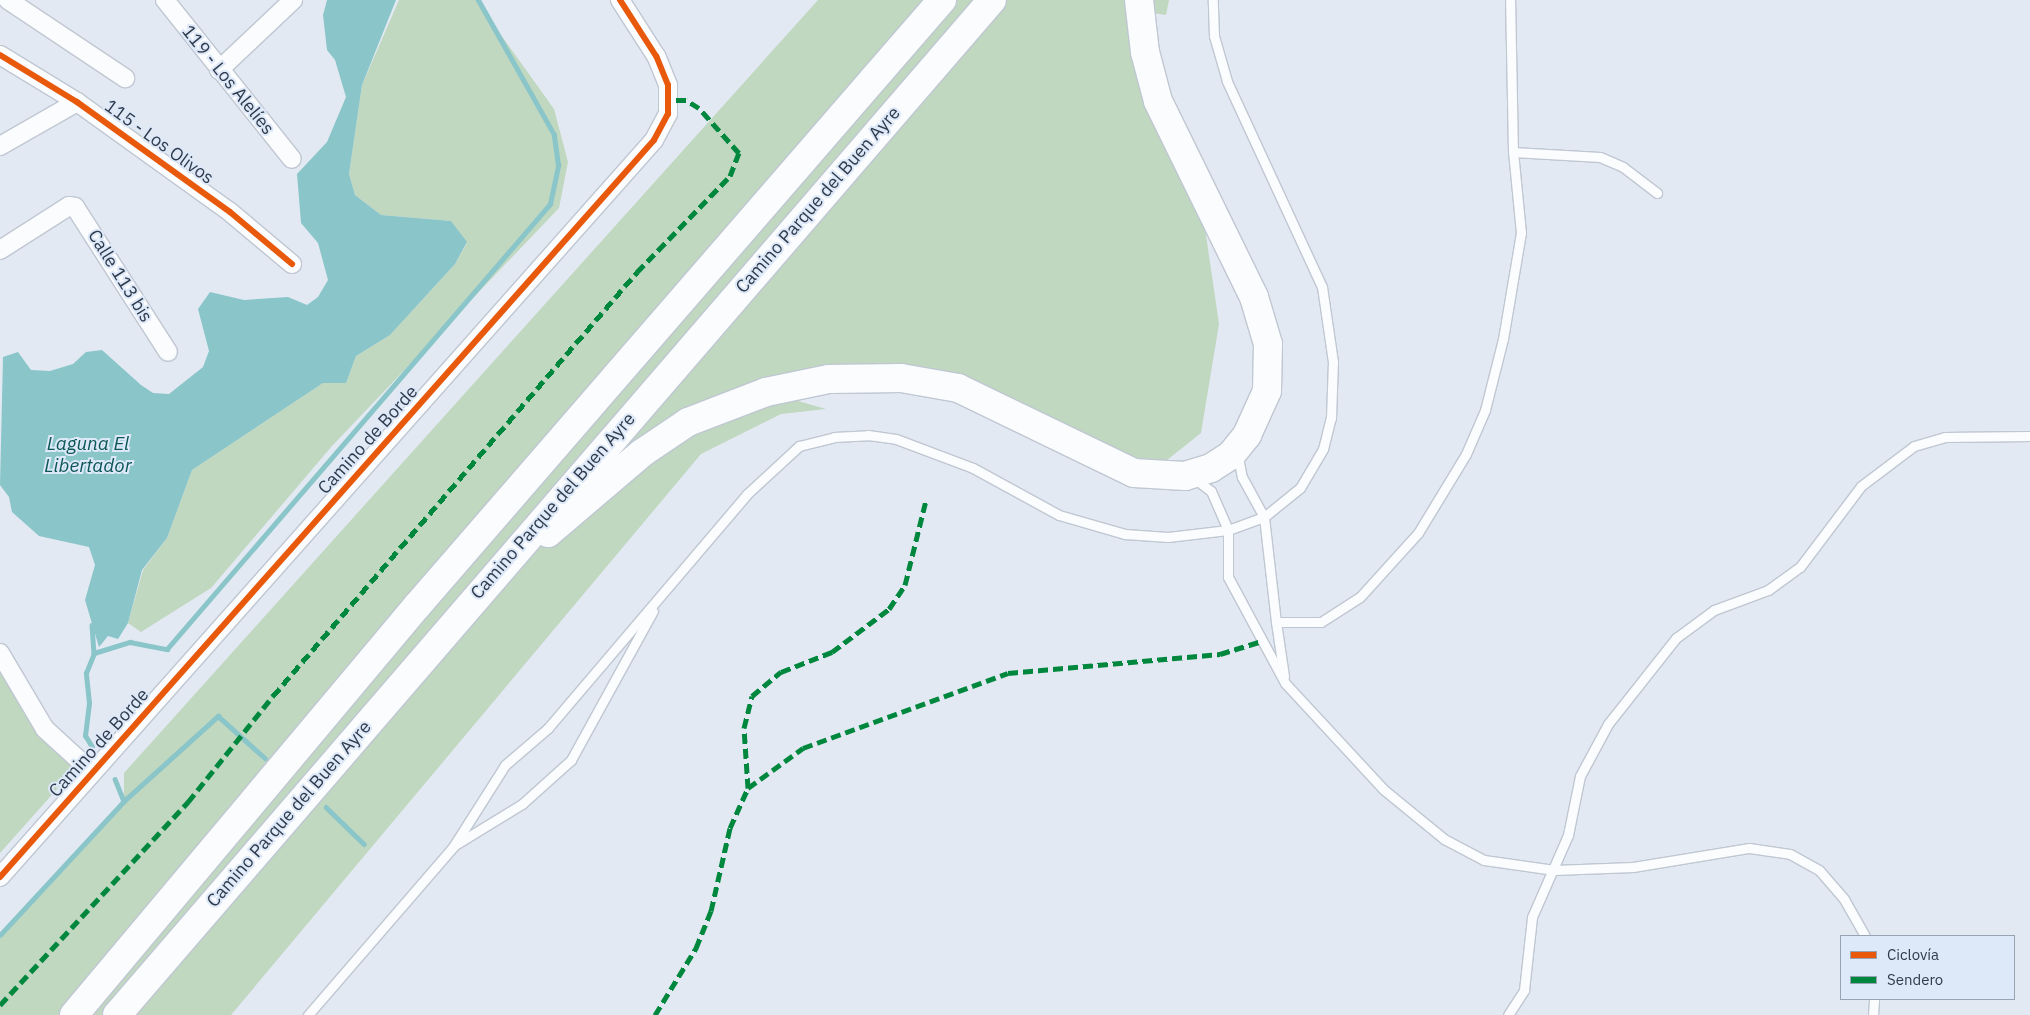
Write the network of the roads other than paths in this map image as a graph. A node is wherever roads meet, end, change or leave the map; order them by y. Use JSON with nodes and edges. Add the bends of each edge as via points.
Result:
{"nodes":[{"id":1,"x":8,"y":0,"type":"edge"},
{"id":2,"x":165,"y":0,"type":"edge"},
{"id":3,"x":293,"y":0,"type":"edge"},
{"id":4,"x":620,"y":0,"type":"edge"},
{"id":5,"x":942,"y":0,"type":"edge"},
{"id":6,"x":992,"y":0,"type":"edge"},
{"id":7,"x":1140,"y":0,"type":"edge"},
{"id":8,"x":1213,"y":0,"type":"edge"},
{"id":9,"x":1510,"y":0,"type":"edge"},
{"id":10,"x":0,"y":55,"type":"edge"},
{"id":11,"x":219,"y":70,"type":"junction"},
{"id":12,"x":125,"y":78,"type":"dead end"},
{"id":13,"x":77,"y":102,"type":"junction"},
{"id":14,"x":0,"y":146,"type":"edge"},
{"id":15,"x":1513,"y":152,"type":"junction"},
{"id":16,"x":292,"y":159,"type":"dead end"},
{"id":17,"x":1656,"y":193,"type":"dead end"},
{"id":18,"x":0,"y":250,"type":"edge"},
{"id":19,"x":292,"y":264,"type":"dead end"},
{"id":20,"x":168,"y":352,"type":"dead end"},
{"id":21,"x":2030,"y":436,"type":"edge"},
{"id":22,"x":1240,"y":444,"type":"junction"},
{"id":23,"x":1185,"y":476,"type":"junction"},
{"id":24,"x":1264,"y":517,"type":"junction"},
{"id":25,"x":1228,"y":530,"type":"junction"},
{"id":26,"x":480,"y":591,"type":"junction"},
{"id":27,"x":660,"y":596,"type":"junction"},
{"id":28,"x":1276,"y":622,"type":"junction"},
{"id":29,"x":0,"y":653,"type":"edge"},
{"id":30,"x":1285,"y":683,"type":"junction"},
{"id":31,"x":92,"y":772,"type":"junction"},
{"id":32,"x":453,"y":846,"type":"junction"},
{"id":33,"x":1554,"y":870,"type":"junction"},
{"id":34,"x":0,"y":877,"type":"edge"},
{"id":35,"x":1864,"y":935,"type":"edge"},
{"id":36,"x":1874,"y":1000,"type":"edge"},
{"id":37,"x":74,"y":1015,"type":"edge"},
{"id":38,"x":116,"y":1015,"type":"edge"},
{"id":39,"x":308,"y":1015,"type":"edge"},
{"id":40,"x":1508,"y":1015,"type":"edge"},
{"id":41,"x":1873,"y":1015,"type":"edge"}],
"edges":[{"from":1,"to":12,"type":"street"},
{"from":2,"to":11,"type":"street","name":"119 - Los Alelíes"},
{"from":3,"to":11,"type":"street"},
{"from":4,"to":31,"type":"street","name":"Camino de Borde","via":[[656,56],[668,85],[668,114],[654,140]]},
{"from":5,"to":37,"type":"highway","name":"Camino Parque del Buen Ayre","via":[[417,606]]},
{"from":6,"to":26,"type":"highway","name":"Camino Parque del Buen Ayre"},
{"from":7,"to":22,"type":"highway","via":[[1145,52],[1158,101],[1250,289],[1266,331],[1270,358],[1267,391]]},
{"from":8,"to":24,"type":"lane","via":[[1214,36],[1227,81],[1322,288],[1333,362],[1331,418],[1323,449],[1300,488]]},
{"from":9,"to":15,"type":"lane"},
{"from":10,"to":13,"type":"street","name":"115 - Los Olivos"},
{"from":11,"to":16,"type":"street","name":"119 - Los Alelíes"},
{"from":13,"to":14,"type":"street"},
{"from":13,"to":19,"type":"street","name":"115 - Los Olivos","via":[[230,212]]},
{"from":15,"to":17,"type":"lane","via":[[1600,157],[1623,167]]},
{"from":15,"to":28,"type":"lane","via":[[1521,232],[1518,256],[1485,410],[1466,454],[1418,533],[1360,597],[1321,622]]},
{"from":18,"to":20,"type":"street","name":"Calle 113 bis","via":[[69,206],[81,213]]},
{"from":21,"to":33,"type":"lane","via":[[1944,437],[1914,446],[1861,486],[1800,568],[1768,590],[1714,610],[1676,638],[1608,724],[1585,767]]},
{"from":22,"to":23,"type":"highway","via":[[1216,465]]},
{"from":22,"to":24,"type":"lane","via":[[1237,462]]},
{"from":23,"to":25,"type":"lane","via":[[1208,487]]},
{"from":23,"to":26,"type":"highway","via":[[1158,478],[1120,469],[994,403],[942,383],[878,376],[811,381],[737,401],[656,442]]},
{"from":24,"to":25,"type":"lane"},
{"from":24,"to":28,"type":"lane"},
{"from":25,"to":27,"type":"lane","via":[[1168,537],[1090,527],[939,454],[868,435],[834,437],[799,446],[777,464]]},
{"from":25,"to":30,"type":"lane","via":[[1228,577]]},
{"from":26,"to":38,"type":"highway","name":"Camino Parque del Buen Ayre"},
{"from":27,"to":32,"type":"lane","via":[[548,728],[504,766]]},
{"from":27,"to":32,"type":"lane","via":[[571,760],[522,804]]},
{"from":28,"to":30,"type":"lane"},
{"from":29,"to":31,"type":"street","via":[[44,730]]},
{"from":30,"to":33,"type":"lane","via":[[1383,789],[1444,840],[1484,860]]},
{"from":31,"to":34,"type":"street","name":"Camino de Borde"},
{"from":32,"to":39,"type":"lane"},
{"from":33,"to":35,"type":"lane","via":[[1633,867],[1749,848],[1790,854],[1819,870],[1844,899]]},
{"from":33,"to":40,"type":"lane","via":[[1532,917],[1524,990]]},
{"from":36,"to":41,"type":"lane"}]}
